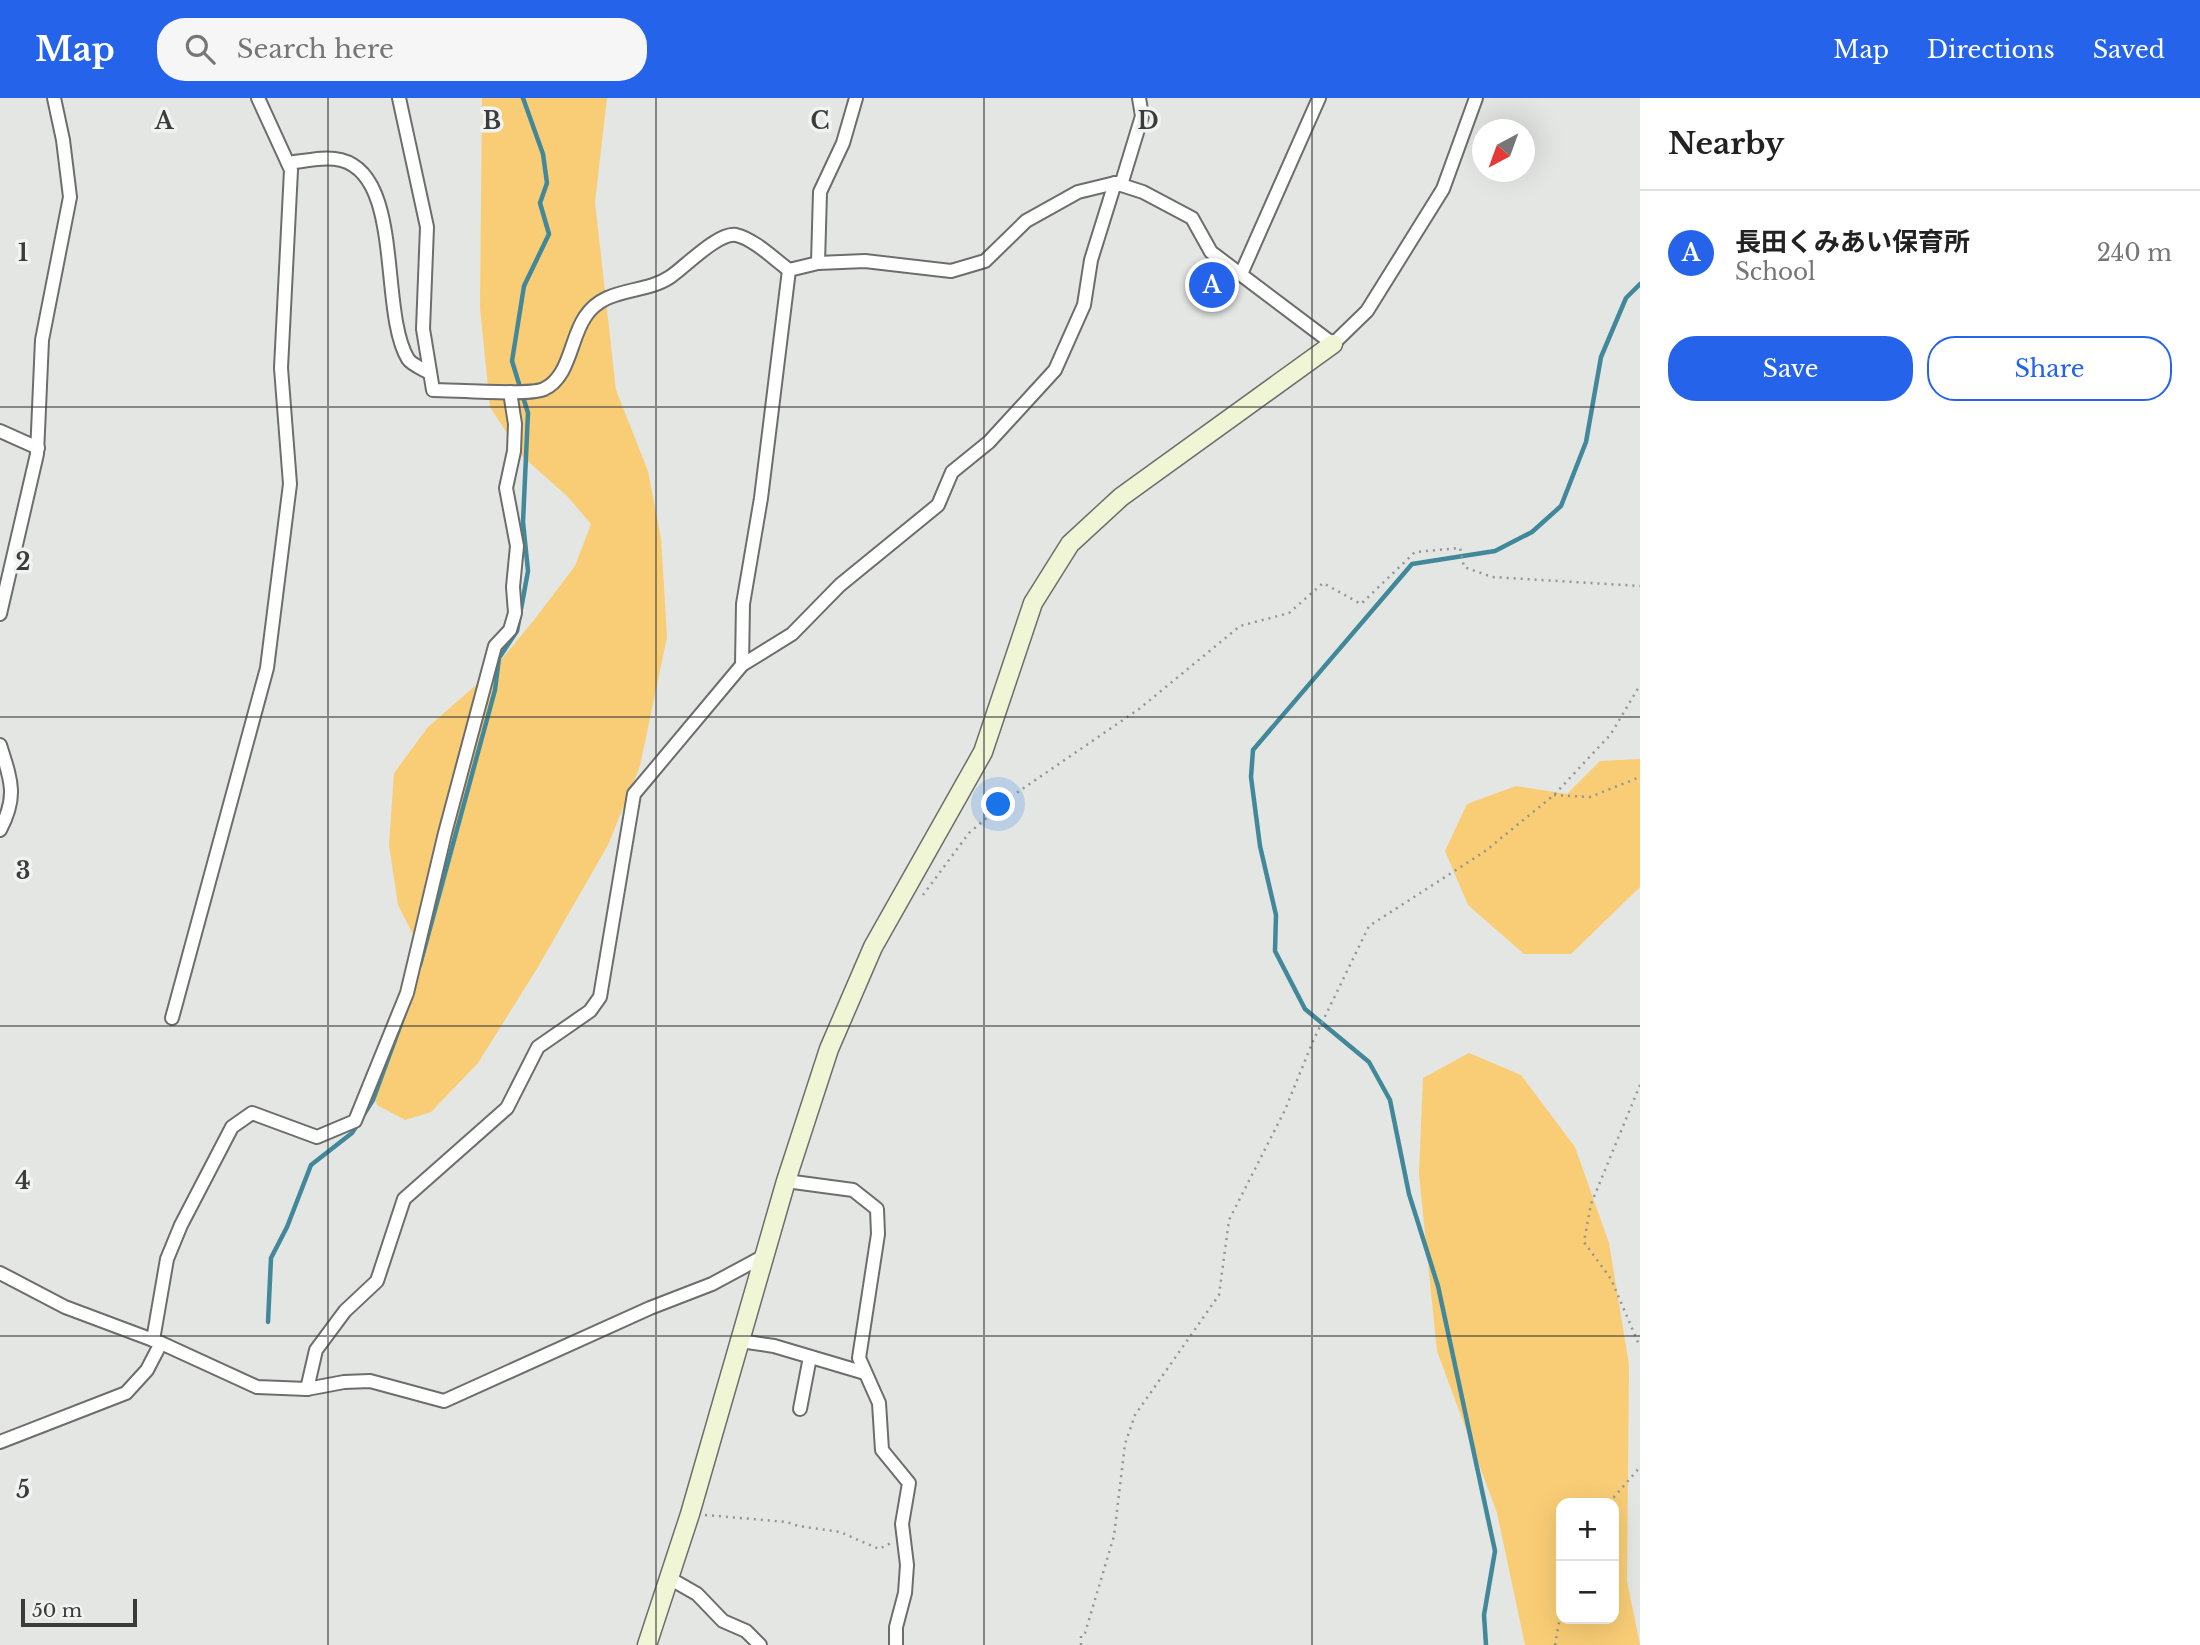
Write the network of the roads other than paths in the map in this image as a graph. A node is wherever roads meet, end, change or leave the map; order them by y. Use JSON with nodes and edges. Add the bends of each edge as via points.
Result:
{"nodes":[{"id":1,"x":54,"y":98,"type":"edge"},
{"id":2,"x":258,"y":98,"type":"edge"},
{"id":3,"x":399,"y":98,"type":"edge"},
{"id":4,"x":856,"y":98,"type":"edge"},
{"id":5,"x":1139,"y":98,"type":"edge"},
{"id":6,"x":1318,"y":98,"type":"edge"},
{"id":7,"x":1476,"y":98,"type":"edge"},
{"id":8,"x":288,"y":163,"type":"junction"},
{"id":9,"x":1118,"y":184,"type":"junction"},
{"id":10,"x":818,"y":263,"type":"junction"},
{"id":11,"x":789,"y":270,"type":"junction"},
{"id":12,"x":1241,"y":274,"type":"junction"},
{"id":13,"x":1333,"y":344,"type":"junction"},
{"id":14,"x":430,"y":373,"type":"junction"},
{"id":15,"x":512,"y":392,"type":"junction"},
{"id":16,"x":0,"y":431,"type":"edge"},
{"id":17,"x":37,"y":448,"type":"junction"},
{"id":18,"x":0,"y":614,"type":"edge"},
{"id":19,"x":742,"y":665,"type":"junction"},
{"id":20,"x":0,"y":745,"type":"edge"},
{"id":21,"x":0,"y":830,"type":"edge"},
{"id":22,"x":172,"y":1018,"type":"dead end"},
{"id":23,"x":786,"y":1181,"type":"junction"},
{"id":24,"x":764,"y":1256,"type":"junction"},
{"id":25,"x":0,"y":1273,"type":"edge"},
{"id":26,"x":740,"y":1341,"type":"junction"},
{"id":27,"x":157,"y":1342,"type":"junction"},
{"id":28,"x":810,"y":1357,"type":"junction"},
{"id":29,"x":865,"y":1373,"type":"junction"},
{"id":30,"x":307,"y":1389,"type":"junction"},
{"id":31,"x":800,"y":1409,"type":"dead end"},
{"id":32,"x":0,"y":1442,"type":"edge"},
{"id":33,"x":669,"y":1578,"type":"junction"},
{"id":34,"x":647,"y":1645,"type":"edge"},
{"id":35,"x":760,"y":1645,"type":"edge"},
{"id":36,"x":896,"y":1645,"type":"edge"}],
"edges":[{"from":1,"to":17,"type":"street","via":[[70,197],[42,340]]},
{"from":2,"to":8,"type":"street"},
{"from":3,"to":14,"type":"street","via":[[427,227],[422,329]]},
{"from":4,"to":10,"type":"street","via":[[843,143],[820,192]]},
{"from":5,"to":9,"type":"street","via":[[1142,116]]},
{"from":6,"to":12,"type":"street"},
{"from":7,"to":13,"type":"street","via":[[1443,190],[1367,311]]},
{"from":8,"to":14,"type":"street","via":[[343,160],[364,174],[378,195],[398,335],[409,362]]},
{"from":8,"to":22,"type":"street","via":[[281,368],[290,484],[267,668]]},
{"from":9,"to":10,"type":"street","via":[[1078,192],[1026,221],[985,261],[951,271],[865,261]]},
{"from":9,"to":12,"type":"street","via":[[1192,218],[1211,252]]},
{"from":9,"to":19,"type":"street","via":[[1091,260],[1084,305],[1055,370],[989,442],[952,472],[938,505],[840,585],[792,634]]},
{"from":10,"to":11,"type":"street"},
{"from":11,"to":15,"type":"street","via":[[752,243],[736,235],[723,236],[667,279],[614,293],[587,314],[561,376],[543,390]]},
{"from":11,"to":19,"type":"street","via":[[767,460],[743,604]]},
{"from":12,"to":13,"type":"street"},
{"from":13,"to":23,"type":"street","via":[[1121,497],[1070,544],[1033,603],[983,752],[873,947],[842,1017]]},
{"from":14,"to":15,"type":"street","via":[[433,390]]},
{"from":15,"to":27,"type":"street","via":[[514,451],[506,488],[517,546],[515,613],[510,630],[495,646],[407,993],[355,1121],[317,1136],[252,1113],[232,1128],[167,1259]]},
{"from":16,"to":17,"type":"street"},
{"from":17,"to":18,"type":"street"},
{"from":19,"to":30,"type":"street","via":[[634,794],[600,997],[590,1011],[538,1047],[507,1108],[404,1199],[377,1281],[345,1311],[316,1350]]},
{"from":20,"to":21,"type":"street","via":[[11,780],[12,804]]},
{"from":23,"to":24,"type":"street"},
{"from":23,"to":29,"type":"street","via":[[853,1190],[877,1209],[878,1234],[859,1358]]},
{"from":24,"to":26,"type":"street"},
{"from":24,"to":30,"type":"street","via":[[712,1284],[444,1401],[370,1381]]},
{"from":25,"to":27,"type":"street","via":[[65,1307]]},
{"from":26,"to":28,"type":"street"},
{"from":26,"to":33,"type":"street"},
{"from":27,"to":30,"type":"street","via":[[257,1387]]},
{"from":27,"to":32,"type":"street","via":[[147,1370],[126,1392]]},
{"from":28,"to":29,"type":"street"},
{"from":28,"to":31,"type":"street"},
{"from":29,"to":36,"type":"street","via":[[879,1403],[882,1450],[909,1483],[902,1524],[907,1565]]},
{"from":33,"to":34,"type":"street"},
{"from":33,"to":35,"type":"street","via":[[697,1594],[723,1621],[746,1631]]}]}
